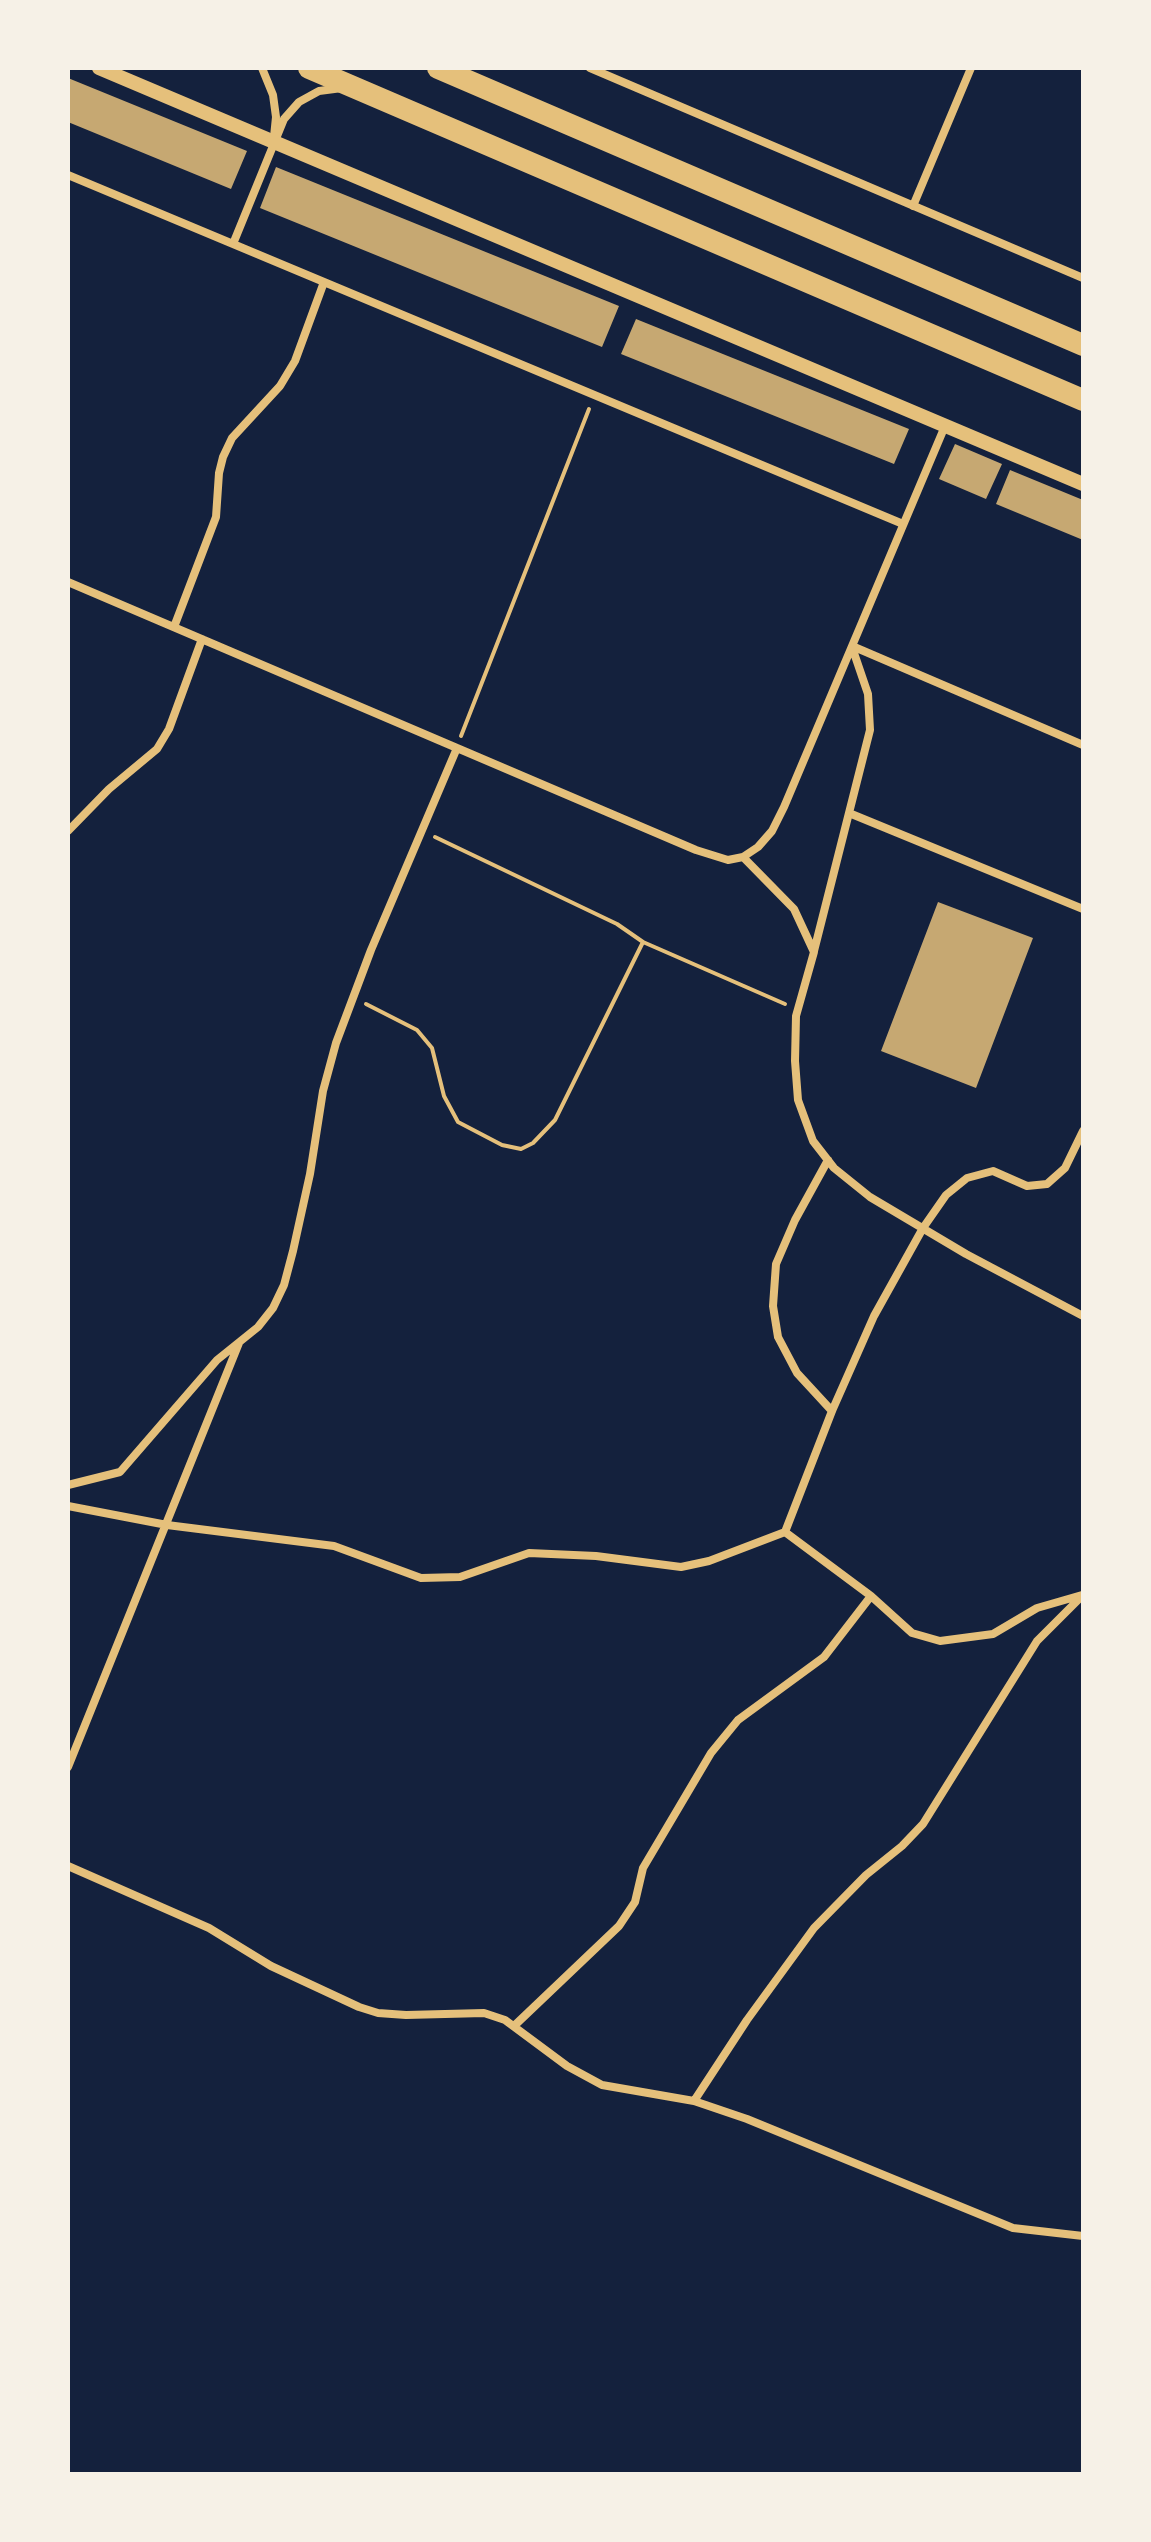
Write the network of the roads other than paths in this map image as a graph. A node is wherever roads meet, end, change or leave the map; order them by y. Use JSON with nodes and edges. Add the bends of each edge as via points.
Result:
{"nodes":[{"id":1,"x":99,"y":68,"type":"edge"},
{"id":2,"x":262,"y":68,"type":"edge"},
{"id":3,"x":309,"y":68,"type":"edge"},
{"id":4,"x":438,"y":68,"type":"edge"},
{"id":5,"x":590,"y":68,"type":"edge"},
{"id":6,"x":971,"y":68,"type":"edge"},
{"id":7,"x":363,"y":91,"type":"junction"},
{"id":8,"x":274,"y":142,"type":"junction"},
{"id":9,"x":68,"y":175,"type":"edge"},
{"id":10,"x":913,"y":206,"type":"junction"},
{"id":11,"x":233,"y":244,"type":"junction"},
{"id":12,"x":1083,"y":278,"type":"edge"},
{"id":13,"x":324,"y":282,"type":"junction"},
{"id":14,"x":1083,"y":345,"type":"edge"},
{"id":15,"x":1083,"y":400,"type":"edge"},
{"id":16,"x":945,"y":426,"type":"junction"},
{"id":17,"x":1083,"y":484,"type":"edge"},
{"id":18,"x":903,"y":524,"type":"junction"},
{"id":19,"x":68,"y":582,"type":"edge"},
{"id":20,"x":174,"y":627,"type":"junction"},
{"id":21,"x":202,"y":639,"type":"junction"},
{"id":22,"x":852,"y":646,"type":"junction"},
{"id":23,"x":1083,"y":745,"type":"edge"},
{"id":24,"x":457,"y":748,"type":"junction"},
{"id":25,"x":849,"y":813,"type":"junction"},
{"id":26,"x":68,"y":831,"type":"edge"},
{"id":27,"x":743,"y":857,"type":"junction"},
{"id":28,"x":1083,"y":909,"type":"edge"},
{"id":29,"x":814,"y":952,"type":"junction"},
{"id":30,"x":1083,"y":1131,"type":"edge"},
{"id":31,"x":828,"y":1160,"type":"junction"},
{"id":32,"x":923,"y":1228,"type":"junction"},
{"id":33,"x":1083,"y":1316,"type":"edge"},
{"id":34,"x":240,"y":1342,"type":"junction"},
{"id":35,"x":832,"y":1411,"type":"junction"},
{"id":36,"x":68,"y":1485,"type":"edge"},
{"id":37,"x":68,"y":1506,"type":"edge"},
{"id":38,"x":167,"y":1525,"type":"junction"},
{"id":39,"x":785,"y":1532,"type":"junction"},
{"id":40,"x":1083,"y":1595,"type":"edge"},
{"id":41,"x":871,"y":1596,"type":"junction"},
{"id":42,"x":68,"y":1767,"type":"edge"},
{"id":43,"x":68,"y":1866,"type":"edge"},
{"id":44,"x":514,"y":2026,"type":"junction"},
{"id":45,"x":694,"y":2101,"type":"junction"},
{"id":46,"x":1083,"y":2236,"type":"edge"}],
"edges":[{"from":1,"to":8,"type":"street"},
{"from":2,"to":8,"type":"street","via":[[273,95]]},
{"from":3,"to":7,"type":"highway"},
{"from":4,"to":14,"type":"highway"},
{"from":5,"to":10,"type":"street"},
{"from":6,"to":10,"type":"street"},
{"from":7,"to":8,"type":"street","via":[[330,89],[299,102]]},
{"from":7,"to":15,"type":"highway"},
{"from":8,"to":11,"type":"street"},
{"from":8,"to":16,"type":"street"},
{"from":9,"to":11,"type":"street"},
{"from":10,"to":12,"type":"street"},
{"from":11,"to":13,"type":"street"},
{"from":13,"to":18,"type":"street"},
{"from":13,"to":20,"type":"street","via":[[295,361],[232,438],[223,457],[216,517]]},
{"from":16,"to":17,"type":"street"},
{"from":16,"to":18,"type":"street"},
{"from":18,"to":22,"type":"street"},
{"from":19,"to":20,"type":"street"},
{"from":20,"to":21,"type":"street"},
{"from":21,"to":24,"type":"street"},
{"from":21,"to":26,"type":"street","via":[[157,749]]},
{"from":22,"to":23,"type":"street"},
{"from":22,"to":25,"type":"street","via":[[868,694],[870,730]]},
{"from":22,"to":27,"type":"street","via":[[772,831]]},
{"from":24,"to":27,"type":"street","via":[[696,850],[728,860]]},
{"from":24,"to":34,"type":"street","via":[[336,1043],[284,1285],[266,1318]]},
{"from":25,"to":28,"type":"street"},
{"from":25,"to":29,"type":"street"},
{"from":27,"to":29,"type":"street","via":[[794,909]]},
{"from":29,"to":31,"type":"street","via":[[798,1010],[795,1061],[798,1100],[813,1141]]},
{"from":30,"to":32,"type":"street","via":[[1065,1168],[1047,1184],[1027,1186],[993,1171],[967,1178],[946,1195]]},
{"from":31,"to":32,"type":"street","via":[[870,1197]]},
{"from":31,"to":35,"type":"street","via":[[776,1264],[773,1306],[778,1337],[797,1373]]},
{"from":32,"to":33,"type":"street"},
{"from":32,"to":35,"type":"street","via":[[874,1316]]},
{"from":34,"to":36,"type":"street","via":[[217,1360],[120,1472]]},
{"from":34,"to":38,"type":"street"},
{"from":35,"to":39,"type":"street"},
{"from":37,"to":38,"type":"street"},
{"from":38,"to":39,"type":"street","via":[[334,1546],[421,1578],[460,1577],[529,1553],[681,1567]]},
{"from":38,"to":42,"type":"street"},
{"from":39,"to":41,"type":"street"},
{"from":40,"to":41,"type":"street","via":[[1037,1608],[993,1634],[940,1641],[912,1633]]},
{"from":40,"to":45,"type":"street","via":[[1037,1641],[923,1824],[814,1928]]},
{"from":41,"to":44,"type":"street","via":[[824,1657],[738,1720],[711,1753],[643,1868],[635,1902],[619,1926]]},
{"from":43,"to":44,"type":"street","via":[[209,1928],[271,1966],[359,2007],[406,2015],[484,2013]]},
{"from":44,"to":45,"type":"street","via":[[602,2085]]},
{"from":45,"to":46,"type":"street","via":[[1004,2225]]}]}
